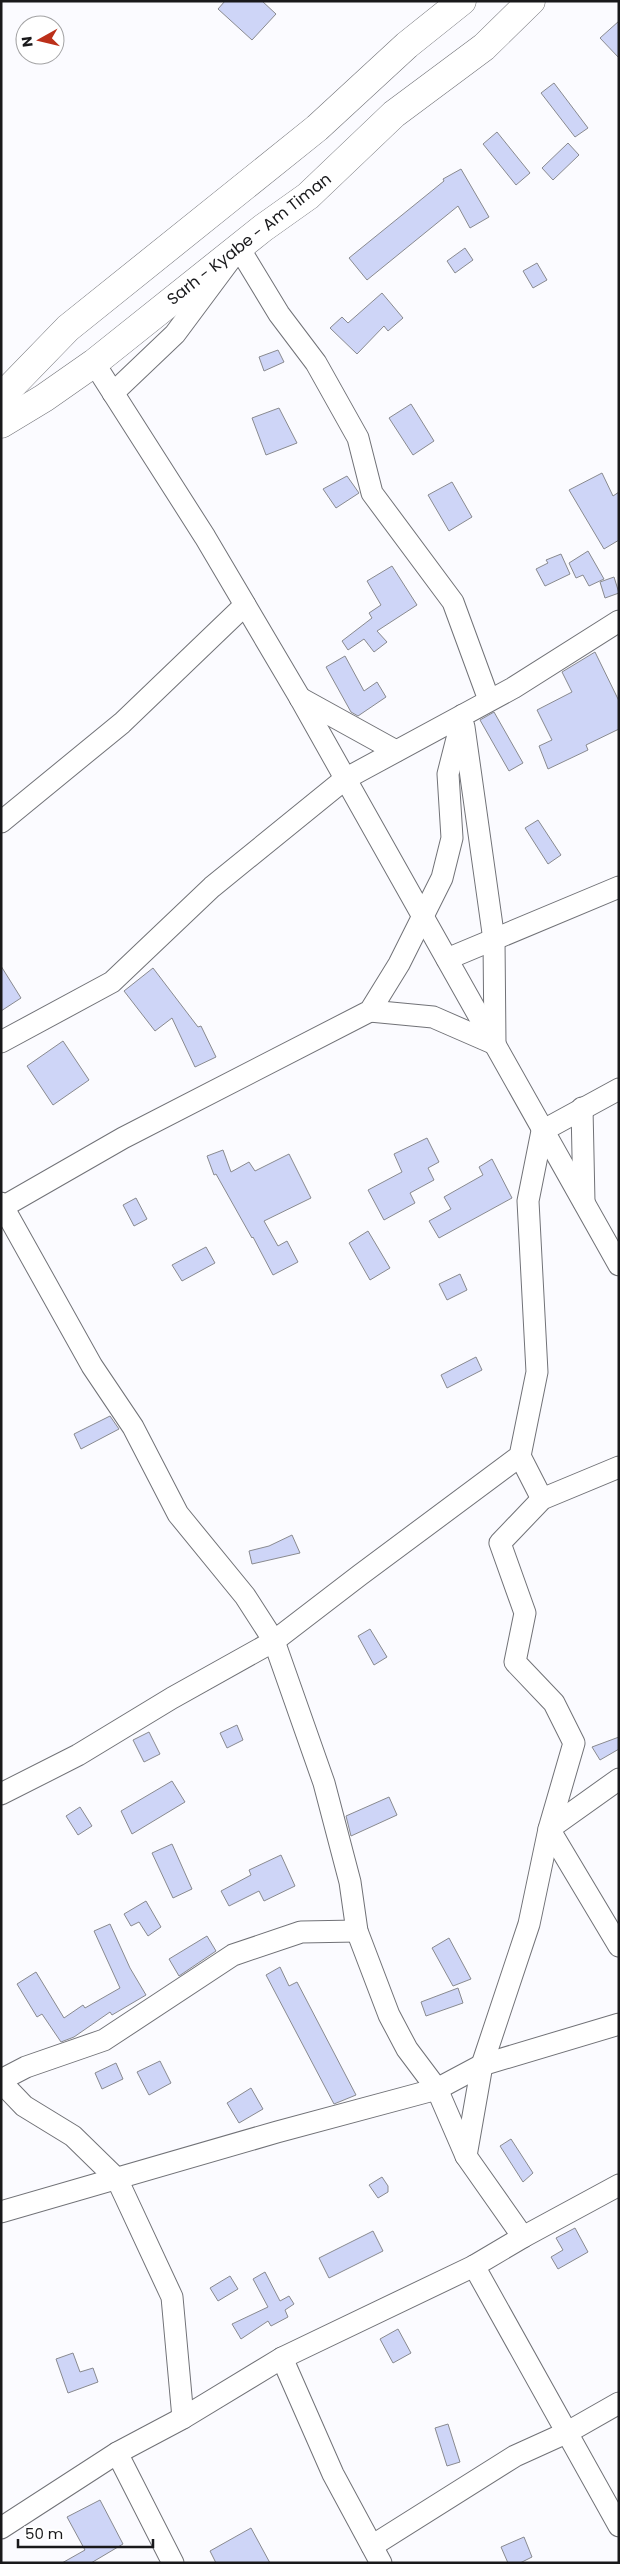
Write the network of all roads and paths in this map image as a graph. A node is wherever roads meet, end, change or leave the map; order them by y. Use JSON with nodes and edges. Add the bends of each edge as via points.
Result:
{"nodes":[{"id":1,"x":462,"y":1,"type":"edge"},
{"id":2,"x":531,"y":1,"type":"edge"},
{"id":3,"x":238,"y":248,"type":"junction"},
{"id":4,"x":94,"y":363,"type":"junction"},
{"id":5,"x":113,"y":393,"type":"junction"},
{"id":6,"x":1,"y":397,"type":"edge"},
{"id":7,"x":1,"y":424,"type":"edge"},
{"id":8,"x":245,"y":605,"type":"junction"},
{"id":9,"x":619,"y":621,"type":"edge"},
{"id":10,"x":300,"y":698,"type":"junction"},
{"id":11,"x":489,"y":700,"type":"junction"},
{"id":12,"x":463,"y":715,"type":"junction"},
{"id":13,"x":396,"y":751,"type":"junction"},
{"id":14,"x":345,"y":779,"type":"junction"},
{"id":15,"x":1,"y":822,"type":"edge"},
{"id":16,"x":619,"y":887,"type":"edge"},
{"id":17,"x":423,"y":916,"type":"junction"},
{"id":18,"x":494,"y":940,"type":"junction"},
{"id":19,"x":447,"y":959,"type":"junction"},
{"id":20,"x":370,"y":1011,"type":"junction"},
{"id":21,"x":1,"y":1042,"type":"edge"},
{"id":22,"x":495,"y":1044,"type":"junction"},
{"id":23,"x":619,"y":1089,"type":"edge"},
{"id":24,"x":582,"y":1108,"type":"junction"},
{"id":25,"x":542,"y":1131,"type":"junction"},
{"id":26,"x":584,"y":1204,"type":"junction"},
{"id":27,"x":2,"y":1208,"type":"edge"},
{"id":28,"x":619,"y":1265,"type":"edge"},
{"id":29,"x":520,"y":1456,"type":"junction"},
{"id":30,"x":619,"y":1467,"type":"edge"},
{"id":31,"x":542,"y":1499,"type":"junction"},
{"id":32,"x":274,"y":1641,"type":"junction"},
{"id":33,"x":619,"y":1779,"type":"edge"},
{"id":34,"x":1,"y":1794,"type":"edge"},
{"id":35,"x":549,"y":1829,"type":"junction"},
{"id":36,"x":357,"y":1931,"type":"junction"},
{"id":37,"x":619,"y":1946,"type":"edge"},
{"id":38,"x":619,"y":2024,"type":"edge"},
{"id":39,"x":482,"y":2065,"type":"junction"},
{"id":40,"x":1,"y":2081,"type":"edge"},
{"id":41,"x":437,"y":2089,"type":"junction"},
{"id":42,"x":466,"y":2156,"type":"junction"},
{"id":43,"x":117,"y":2180,"type":"junction"},
{"id":44,"x":619,"y":2185,"type":"edge"},
{"id":45,"x":1,"y":2212,"type":"edge"},
{"id":46,"x":522,"y":2237,"type":"junction"},
{"id":47,"x":474,"y":2266,"type":"junction"},
{"id":48,"x":282,"y":2358,"type":"junction"},
{"id":49,"x":619,"y":2403,"type":"edge"},
{"id":50,"x":182,"y":2418,"type":"junction"},
{"id":51,"x":568,"y":2432,"type":"junction"},
{"id":52,"x":117,"y":2453,"type":"junction"},
{"id":53,"x":619,"y":2526,"type":"edge"},
{"id":54,"x":1,"y":2528,"type":"edge"},
{"id":55,"x":377,"y":2554,"type":"edge"},
{"id":56,"x":173,"y":2563,"type":"edge"}],
"edges":[{"from":1,"to":6,"type":"highway","via":[[317,128],[68,328]]},
{"from":2,"to":3,"type":"highway","name":"Sarh - Kyabe - Am Timan","via":[[484,47],[394,114],[308,196]]},
{"from":3,"to":4,"type":"highway","name":"Sarh - Kyabe - Am Timan"},
{"from":3,"to":5,"type":"street","via":[[175,334]]},
{"from":3,"to":11,"type":"street","via":[[279,314],[316,363],[358,438],[372,493],[453,602]]},
{"from":4,"to":5,"type":"street"},
{"from":4,"to":7,"type":"highway","name":"Sarh - Kyabe - Am Timan"},
{"from":5,"to":8,"type":"street"},
{"from":8,"to":10,"type":"street"},
{"from":8,"to":15,"type":"street","via":[[122,723]]},
{"from":9,"to":11,"type":"street"},
{"from":10,"to":13,"type":"street"},
{"from":10,"to":14,"type":"street"},
{"from":11,"to":12,"type":"street"},
{"from":12,"to":13,"type":"street"},
{"from":12,"to":17,"type":"street","via":[[448,774],[452,838],[442,878]]},
{"from":12,"to":18,"type":"street"},
{"from":13,"to":14,"type":"street"},
{"from":14,"to":17,"type":"street"},
{"from":14,"to":21,"type":"street","via":[[212,887],[112,982]]},
{"from":16,"to":18,"type":"street"},
{"from":17,"to":19,"type":"street"},
{"from":17,"to":20,"type":"street"},
{"from":18,"to":19,"type":"street"},
{"from":18,"to":22,"type":"street"},
{"from":19,"to":22,"type":"street"},
{"from":20,"to":22,"type":"street","via":[[433,1017]]},
{"from":20,"to":27,"type":"street","via":[[123,1138]]},
{"from":22,"to":25,"type":"street"},
{"from":23,"to":24,"type":"street"},
{"from":24,"to":25,"type":"street"},
{"from":24,"to":26,"type":"street"},
{"from":25,"to":26,"type":"street"},
{"from":25,"to":29,"type":"street","via":[[528,1201],[537,1372]]},
{"from":26,"to":28,"type":"street"},
{"from":27,"to":32,"type":"street","via":[[92,1366],[133,1427],[178,1514],[245,1596]]},
{"from":29,"to":31,"type":"street"},
{"from":29,"to":32,"type":"street"},
{"from":30,"to":31,"type":"street"},
{"from":31,"to":35,"type":"street","via":[[500,1543],[525,1613],[516,1662],[554,1703],[574,1743]]},
{"from":32,"to":34,"type":"street","via":[[78,1755]]},
{"from":32,"to":36,"type":"street","via":[[339,1834]]},
{"from":33,"to":35,"type":"street"},
{"from":35,"to":37,"type":"street"},
{"from":35,"to":39,"type":"street","via":[[530,1924]]},
{"from":36,"to":40,"type":"street","via":[[301,1932],[233,1956],[104,2040],[26,2067]]},
{"from":36,"to":41,"type":"street","via":[[388,2015],[407,2049]]},
{"from":38,"to":39,"type":"street"},
{"from":39,"to":41,"type":"street"},
{"from":39,"to":42,"type":"street"},
{"from":40,"to":43,"type":"street","via":[[24,2106],[72,2136]]},
{"from":41,"to":42,"type":"street"},
{"from":41,"to":43,"type":"street"},
{"from":42,"to":46,"type":"street"},
{"from":43,"to":45,"type":"street"},
{"from":43,"to":50,"type":"street","via":[[172,2298]]},
{"from":44,"to":46,"type":"street"},
{"from":46,"to":47,"type":"street"},
{"from":47,"to":48,"type":"street"},
{"from":47,"to":51,"type":"street"},
{"from":48,"to":50,"type":"street"},
{"from":48,"to":55,"type":"street","via":[[333,2474]]},
{"from":49,"to":51,"type":"street"},
{"from":50,"to":52,"type":"street"},
{"from":51,"to":53,"type":"street"},
{"from":51,"to":55,"type":"street","via":[[515,2456]]},
{"from":52,"to":54,"type":"street"},
{"from":52,"to":56,"type":"street"}]}
